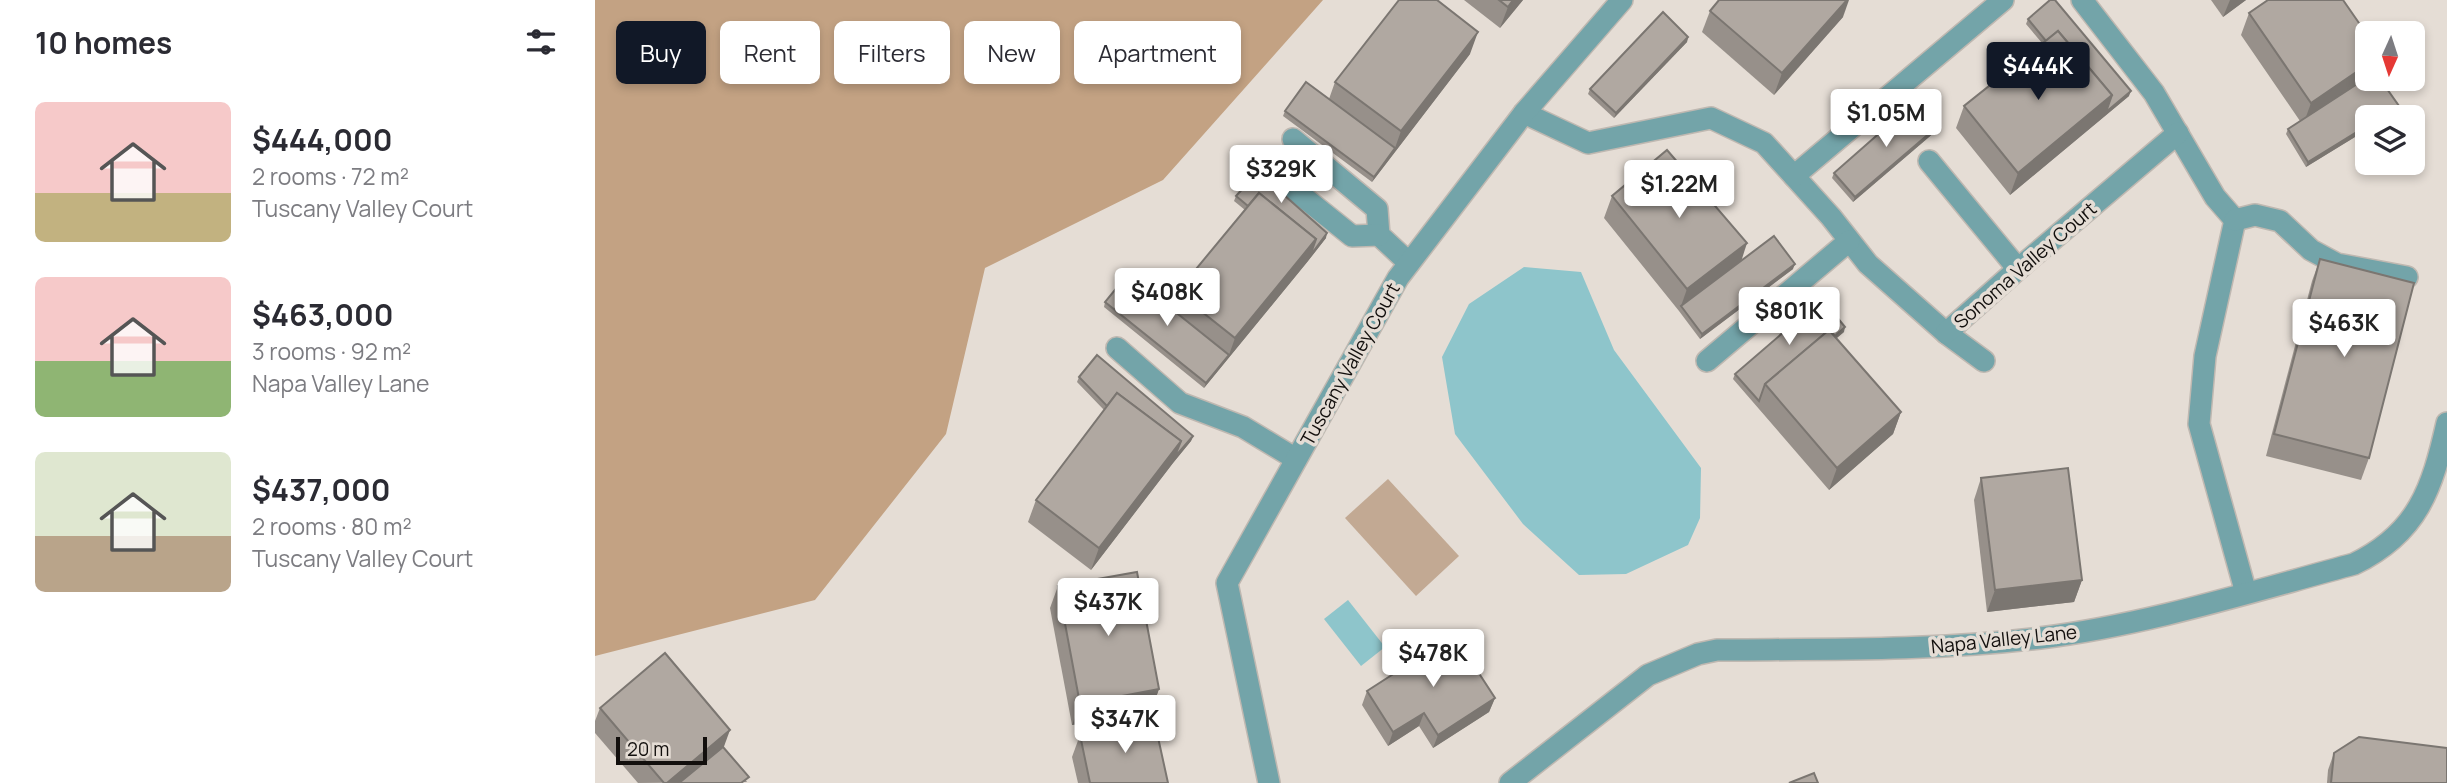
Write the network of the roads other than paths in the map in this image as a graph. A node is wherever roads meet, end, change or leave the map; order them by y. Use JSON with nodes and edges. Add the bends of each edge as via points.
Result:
{"nodes":[{"id":1,"x":1622,"y":0,"type":"edge"},
{"id":2,"x":2003,"y":0,"type":"edge"},
{"id":3,"x":2082,"y":0,"type":"edge"},
{"id":4,"x":1524,"y":113,"type":"junction"},
{"id":5,"x":2178,"y":133,"type":"junction"},
{"id":6,"x":1293,"y":139,"type":"dead end"},
{"id":7,"x":1929,"y":160,"type":"dead end"},
{"id":8,"x":1276,"y":175,"type":"dead end"},
{"id":9,"x":1794,"y":176,"type":"junction"},
{"id":10,"x":2235,"y":219,"type":"junction"},
{"id":11,"x":1378,"y":235,"type":"junction"},
{"id":12,"x":1849,"y":241,"type":"junction"},
{"id":13,"x":1409,"y":263,"type":"junction"},
{"id":14,"x":2018,"y":269,"type":"junction"},
{"id":15,"x":2407,"y":277,"type":"dead end"},
{"id":16,"x":1946,"y":333,"type":"junction"},
{"id":17,"x":1117,"y":348,"type":"dead end"},
{"id":18,"x":1707,"y":361,"type":"dead end"},
{"id":19,"x":1984,"y":361,"type":"dead end"},
{"id":20,"x":2447,"y":424,"type":"edge"},
{"id":21,"x":1296,"y":459,"type":"junction"},
{"id":22,"x":2246,"y":593,"type":"junction"},
{"id":23,"x":1269,"y":783,"type":"edge"},
{"id":24,"x":1510,"y":783,"type":"edge"}],
"edges":[{"from":1,"to":4,"type":"street","name":"Tuscany Valley Court"},
{"from":2,"to":9,"type":"street"},
{"from":3,"to":5,"type":"street","via":[[2154,93]]},
{"from":4,"to":9,"type":"street","name":"Sonoma Valley Court","via":[[1587,143],[1711,118],[1764,143]]},
{"from":4,"to":13,"type":"street","name":"Tuscany Valley Court"},
{"from":5,"to":10,"type":"street","via":[[2215,197]]},
{"from":5,"to":14,"type":"street","name":"Sonoma Valley Court"},
{"from":6,"to":11,"type":"street","via":[[1377,209]]},
{"from":7,"to":14,"type":"street"},
{"from":8,"to":11,"type":"street","via":[[1352,236]]},
{"from":9,"to":12,"type":"street","name":"Sonoma Valley Court"},
{"from":10,"to":15,"type":"street","via":[[2255,215],[2280,221],[2311,250],[2337,264]]},
{"from":10,"to":22,"type":"street","via":[[2205,356],[2199,424]]},
{"from":11,"to":13,"type":"street"},
{"from":12,"to":16,"type":"street","name":"Sonoma Valley Court","via":[[1868,264]]},
{"from":12,"to":18,"type":"street"},
{"from":13,"to":21,"type":"street","name":"Tuscany Valley Court"},
{"from":14,"to":16,"type":"street","name":"Sonoma Valley Court"},
{"from":16,"to":19,"type":"street"},
{"from":17,"to":21,"type":"street","via":[[1180,403],[1243,427]]},
{"from":20,"to":22,"type":"street","name":"Napa Valley Lane","via":[[2421,507],[2376,553],[2354,564]]},
{"from":21,"to":23,"type":"street","name":"Tuscany Valley Court","via":[[1227,583]]},
{"from":22,"to":24,"type":"street","name":"Napa Valley Lane","via":[[2140,621],[2041,638],[1935,648],[1717,650],[1698,654],[1648,675]]}]}
